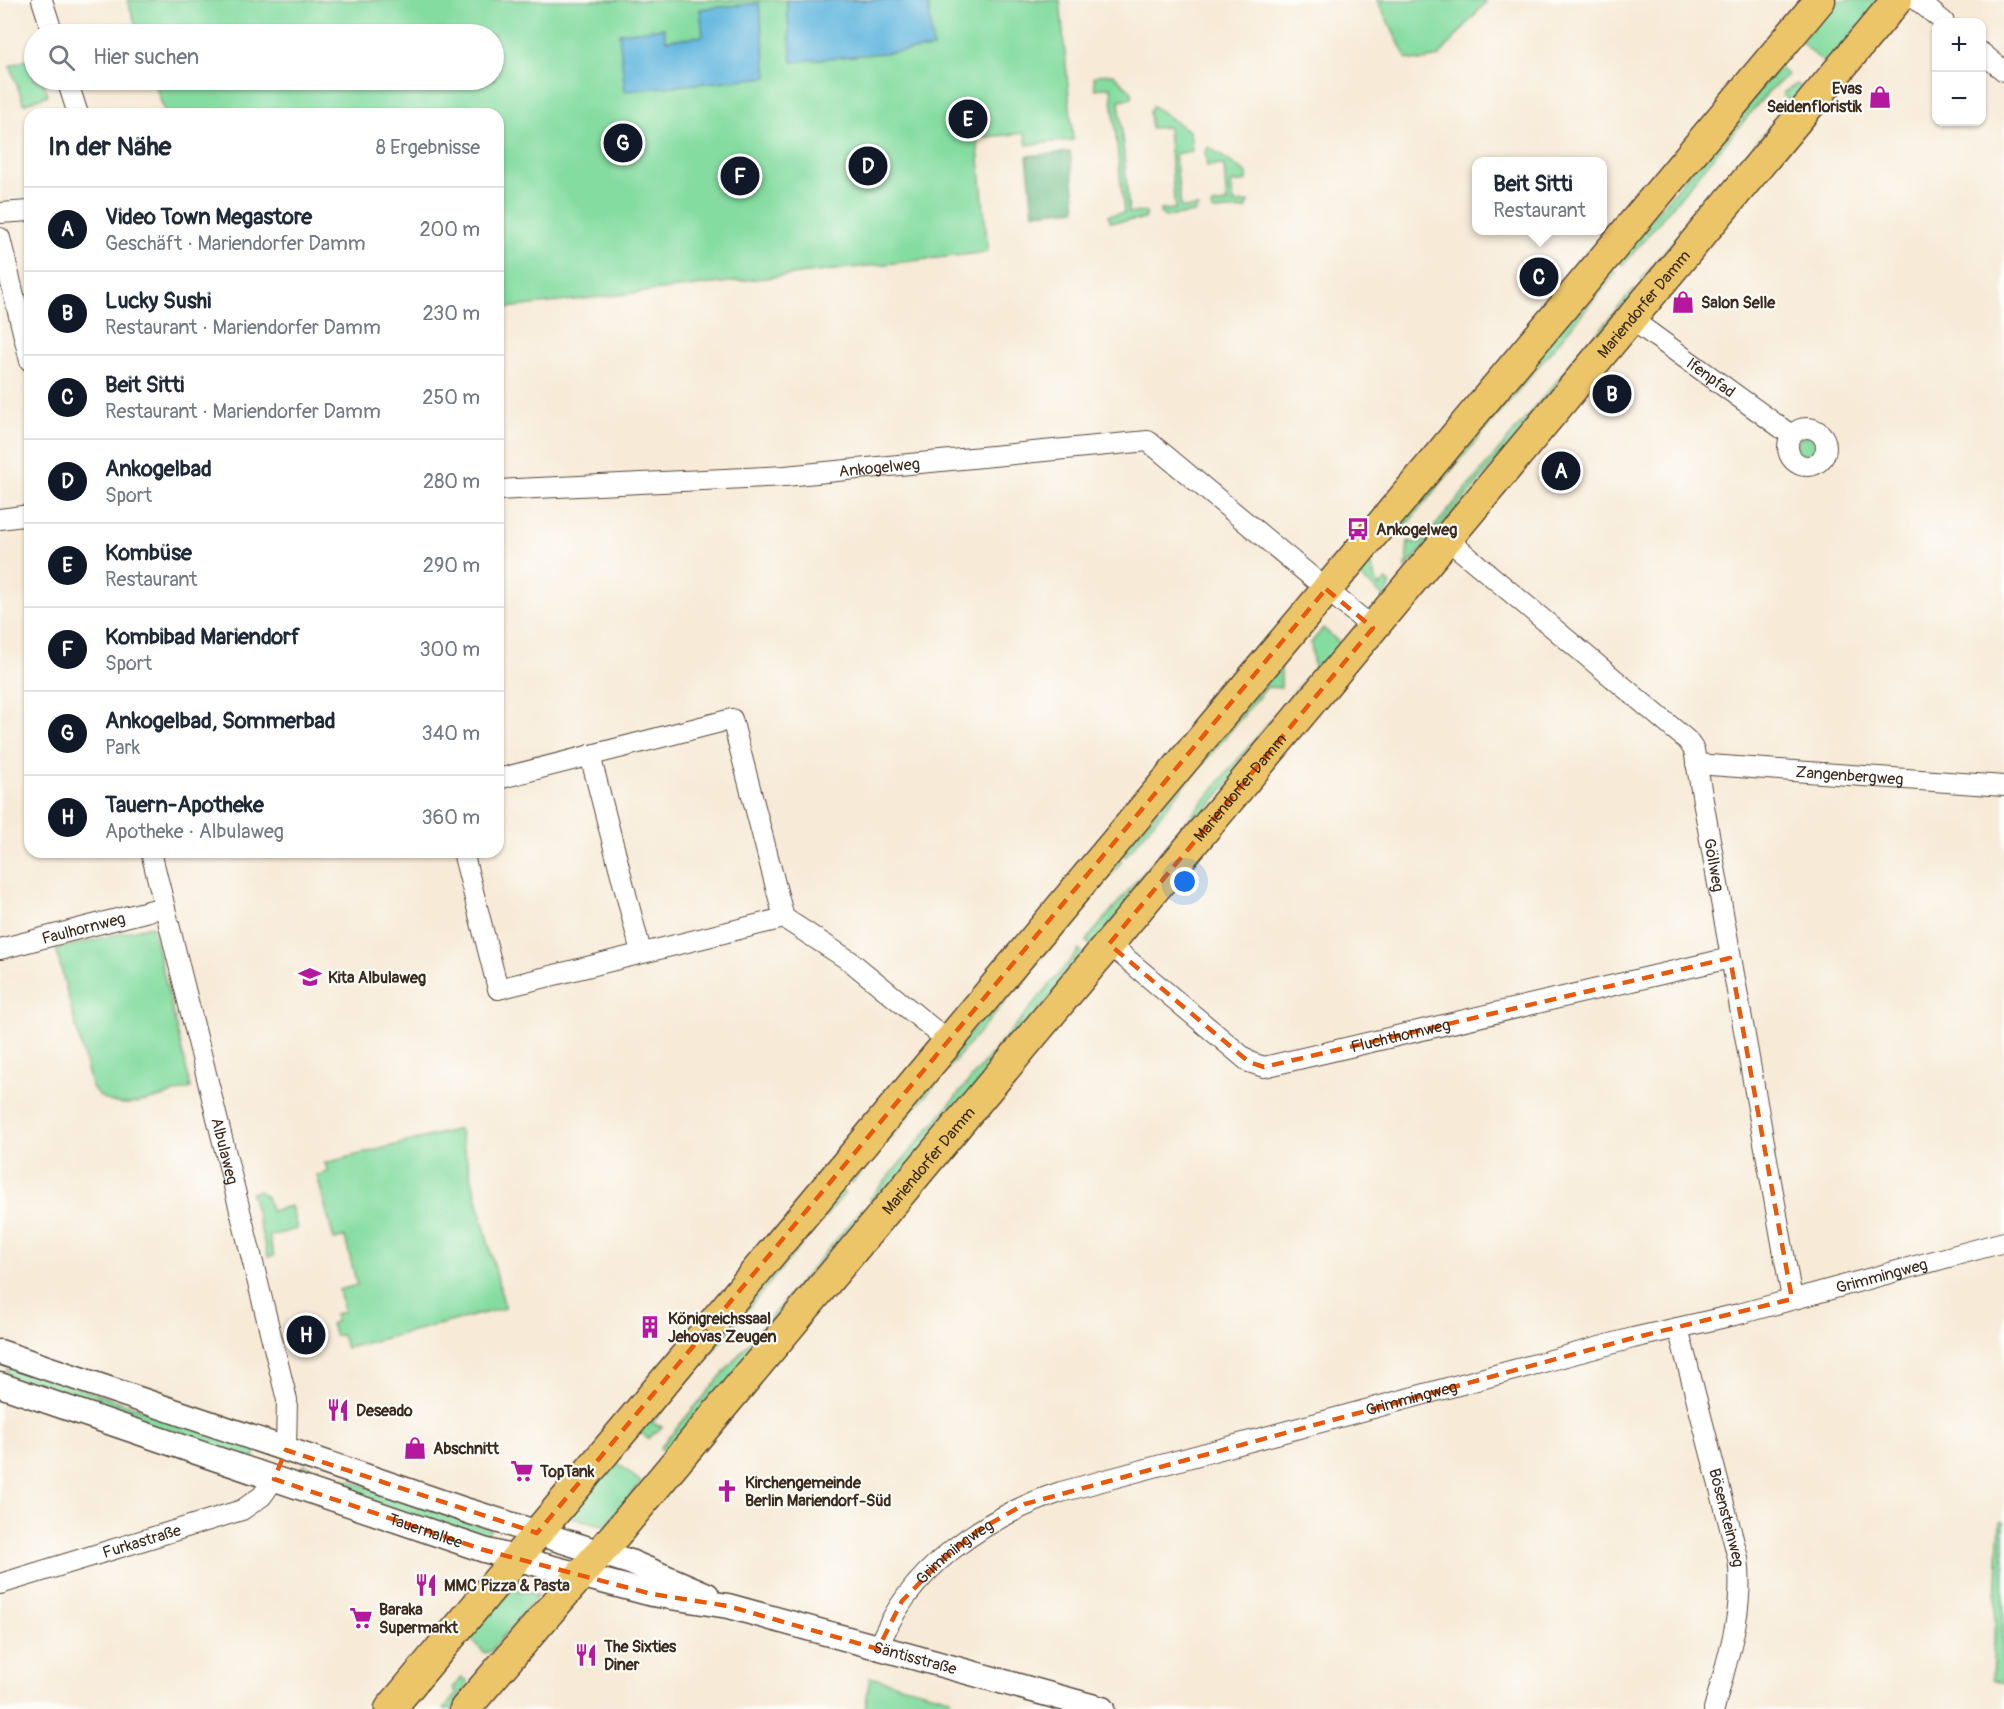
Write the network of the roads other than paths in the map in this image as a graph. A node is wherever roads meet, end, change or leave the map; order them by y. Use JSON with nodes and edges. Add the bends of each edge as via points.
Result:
{"nodes":[{"id":1,"x":42,"y":0,"type":"edge"},
{"id":2,"x":1820,"y":0,"type":"edge"},
{"id":3,"x":1897,"y":0,"type":"edge"},
{"id":4,"x":1917,"y":0,"type":"edge"},
{"id":5,"x":1939,"y":18,"type":"edge"},
{"id":6,"x":50,"y":24,"type":"edge"},
{"id":7,"x":1986,"y":56,"type":"edge"},
{"id":8,"x":2004,"y":71,"type":"edge"},
{"id":9,"x":70,"y":90,"type":"edge"},
{"id":10,"x":76,"y":108,"type":"edge"},
{"id":11,"x":24,"y":211,"type":"edge"},
{"id":12,"x":0,"y":213,"type":"edge"},
{"id":13,"x":0,"y":238,"type":"edge"},
{"id":14,"x":1631,"y":319,"type":"junction"},
{"id":15,"x":24,"y":336,"type":"edge"},
{"id":16,"x":1791,"y":435,"type":"dead end"},
{"id":17,"x":504,"y":490,"type":"edge"},
{"id":18,"x":24,"y":516,"type":"edge"},
{"id":19,"x":0,"y":519,"type":"edge"},
{"id":20,"x":1447,"y":539,"type":"junction"},
{"id":21,"x":1326,"y":589,"type":"junction"},
{"id":22,"x":1373,"y":628,"type":"junction"},
{"id":23,"x":590,"y":755,"type":"junction"},
{"id":24,"x":1696,"y":765,"type":"junction"},
{"id":25,"x":504,"y":777,"type":"edge"},
{"id":26,"x":2004,"y":786,"type":"edge"},
{"id":27,"x":152,"y":858,"type":"edge"},
{"id":28,"x":464,"y":858,"type":"edge"},
{"id":29,"x":164,"y":907,"type":"junction"},
{"id":30,"x":784,"y":918,"type":"junction"},
{"id":31,"x":1109,"y":944,"type":"junction"},
{"id":32,"x":0,"y":949,"type":"edge"},
{"id":33,"x":641,"y":952,"type":"junction"},
{"id":34,"x":1730,"y":958,"type":"junction"},
{"id":35,"x":948,"y":1041,"type":"junction"},
{"id":36,"x":2004,"y":1242,"type":"edge"},
{"id":37,"x":1792,"y":1299,"type":"junction"},
{"id":38,"x":1678,"y":1328,"type":"junction"},
{"id":39,"x":0,"y":1352,"type":"edge"},
{"id":40,"x":0,"y":1386,"type":"edge"},
{"id":41,"x":285,"y":1450,"type":"junction"},
{"id":42,"x":274,"y":1479,"type":"junction"},
{"id":43,"x":537,"y":1533,"type":"junction"},
{"id":44,"x":599,"y":1552,"type":"junction"},
{"id":45,"x":516,"y":1558,"type":"junction"},
{"id":46,"x":579,"y":1576,"type":"junction"},
{"id":47,"x":0,"y":1584,"type":"edge"},
{"id":48,"x":728,"y":1605,"type":"junction"},
{"id":49,"x":878,"y":1649,"type":"junction"},
{"id":50,"x":390,"y":1709,"type":"edge"},
{"id":51,"x":465,"y":1709,"type":"edge"},
{"id":52,"x":1102,"y":1709,"type":"edge"},
{"id":53,"x":1714,"y":1709,"type":"edge"}],
"edges":[{"from":1,"to":6,"type":"street"},
{"from":2,"to":21,"type":"main road"},
{"from":3,"to":14,"type":"main road","name":"Mariendorfer Damm"},
{"from":4,"to":5,"type":"street"},
{"from":7,"to":8,"type":"street"},
{"from":9,"to":10,"type":"street"},
{"from":11,"to":12,"type":"street"},
{"from":13,"to":15,"type":"street"},
{"from":14,"to":16,"type":"street","name":"Ifenpfad"},
{"from":14,"to":20,"type":"main road","name":"Mariendorfer Damm"},
{"from":17,"to":21,"type":"street","name":"Ankogelweg","via":[[784,476],[1148,441]]},
{"from":18,"to":19,"type":"street"},
{"from":20,"to":22,"type":"main road","name":"Mariendorfer Damm"},
{"from":20,"to":24,"type":"street","name":"Göllweg","via":[[1687,740],[1694,750]]},
{"from":21,"to":22,"type":"street","name":"Ankogelweg"},
{"from":21,"to":35,"type":"main road"},
{"from":22,"to":31,"type":"main road","name":"Mariendorfer Damm"},
{"from":23,"to":25,"type":"street"},
{"from":23,"to":30,"type":"street","via":[[732,718]]},
{"from":23,"to":33,"type":"street"},
{"from":24,"to":26,"type":"street","name":"Zangenbergweg"},
{"from":24,"to":34,"type":"street","name":"Göllweg"},
{"from":27,"to":29,"type":"street","name":"Albulaweg"},
{"from":28,"to":33,"type":"street","via":[[498,989]]},
{"from":29,"to":32,"type":"street","name":"Faulhornweg"},
{"from":29,"to":41,"type":"street","name":"Albulaweg","via":[[287,1400]]},
{"from":30,"to":33,"type":"street"},
{"from":30,"to":35,"type":"street","via":[[850,961]]},
{"from":31,"to":34,"type":"street","name":"Fluchthornweg","via":[[1249,1062],[1264,1066]]},
{"from":31,"to":44,"type":"main road","name":"Mariendorfer Damm"},
{"from":34,"to":37,"type":"street","name":"Göllweg"},
{"from":35,"to":43,"type":"main road"},
{"from":36,"to":37,"type":"street","name":"Grimmingweg"},
{"from":37,"to":38,"type":"street","name":"Grimmingweg"},
{"from":38,"to":49,"type":"street","name":"Grimmingweg","via":[[1025,1504],[977,1531],[940,1562],[903,1601],[885,1629]]},
{"from":38,"to":53,"type":"street","name":"Bösensteinweg","via":[[1741,1575],[1740,1612]]},
{"from":39,"to":41,"type":"street","name":"Tauernallee"},
{"from":40,"to":42,"type":"street","name":"Tauernallee"},
{"from":41,"to":42,"type":"street"},
{"from":41,"to":43,"type":"street","name":"Tauernallee"},
{"from":42,"to":45,"type":"street","name":"Tauernallee"},
{"from":42,"to":47,"type":"street","name":"Furkastraße","via":[[262,1497],[242,1510]]},
{"from":43,"to":44,"type":"street","name":"Säntisstraße"},
{"from":43,"to":45,"type":"main road"},
{"from":44,"to":46,"type":"main road","name":"Mariendorfer Damm"},
{"from":44,"to":48,"type":"street","name":"Säntisstraße","via":[[638,1564]]},
{"from":45,"to":46,"type":"street","name":"Tauernallee"},
{"from":45,"to":50,"type":"main road"},
{"from":46,"to":48,"type":"street","name":"Säntisstraße","via":[[652,1594]]},
{"from":46,"to":51,"type":"main road","name":"Mariendorfer Damm"},
{"from":48,"to":49,"type":"street","name":"Säntisstraße"},
{"from":49,"to":52,"type":"street","name":"Säntisstraße"}]}
